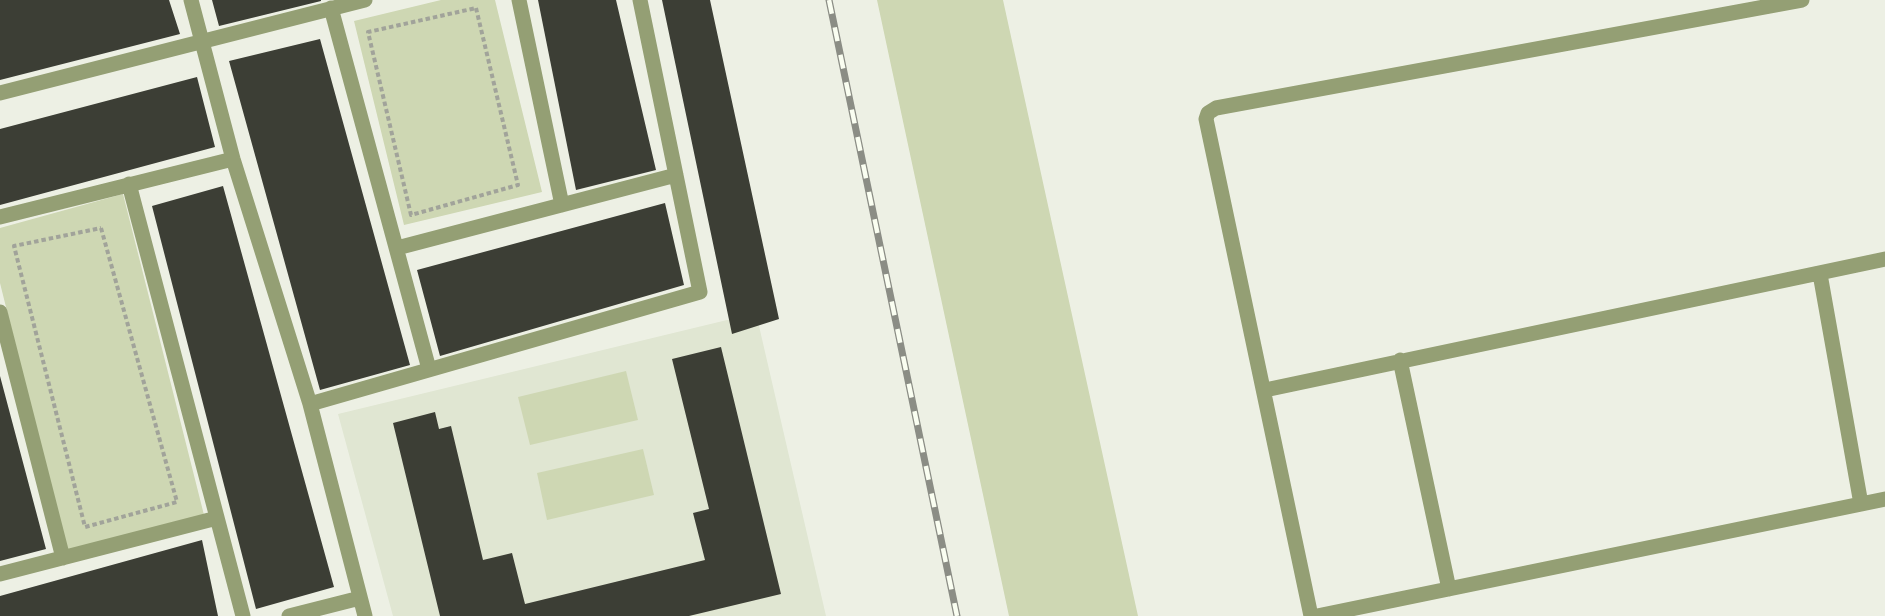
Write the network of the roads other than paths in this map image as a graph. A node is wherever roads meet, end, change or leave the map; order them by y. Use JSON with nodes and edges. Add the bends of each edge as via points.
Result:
{"nodes":[{"id":1,"x":191,"y":0,"type":"edge"},
{"id":2,"x":365,"y":0,"type":"edge"},
{"id":3,"x":519,"y":0,"type":"edge"},
{"id":4,"x":640,"y":0,"type":"edge"},
{"id":5,"x":1802,"y":0,"type":"edge"},
{"id":6,"x":331,"y":8,"type":"junction"},
{"id":7,"x":203,"y":42,"type":"junction"},
{"id":8,"x":0,"y":93,"type":"edge"},
{"id":9,"x":233,"y":159,"type":"junction"},
{"id":10,"x":676,"y":175,"type":"junction"},
{"id":11,"x":129,"y":184,"type":"junction"},
{"id":12,"x":562,"y":205,"type":"junction"},
{"id":13,"x":0,"y":217,"type":"edge"},
{"id":14,"x":397,"y":248,"type":"junction"},
{"id":15,"x":1885,"y":259,"type":"edge"},
{"id":16,"x":1820,"y":274,"type":"junction"},
{"id":17,"x":0,"y":312,"type":"edge"},
{"id":18,"x":1400,"y":360,"type":"junction"},
{"id":19,"x":429,"y":369,"type":"junction"},
{"id":20,"x":1265,"y":390,"type":"junction"},
{"id":21,"x":310,"y":404,"type":"junction"},
{"id":22,"x":1885,"y":499,"type":"edge"},
{"id":23,"x":1861,"y":504,"type":"junction"},
{"id":24,"x":217,"y":518,"type":"junction"},
{"id":25,"x":63,"y":558,"type":"junction"},
{"id":26,"x":0,"y":574,"type":"edge"},
{"id":27,"x":1449,"y":589,"type":"junction"},
{"id":28,"x":360,"y":598,"type":"junction"},
{"id":29,"x":243,"y":616,"type":"edge"},
{"id":30,"x":289,"y":616,"type":"edge"},
{"id":31,"x":365,"y":616,"type":"edge"},
{"id":32,"x":1311,"y":616,"type":"edge"},
{"id":33,"x":1317,"y":616,"type":"edge"}],
"edges":[{"from":1,"to":7,"type":"street"},
{"from":2,"to":6,"type":"street"},
{"from":3,"to":12,"type":"street"},
{"from":4,"to":10,"type":"street"},
{"from":5,"to":20,"type":"street","via":[[1211,109],[1206,119]]},
{"from":6,"to":7,"type":"street"},
{"from":6,"to":14,"type":"street"},
{"from":7,"to":8,"type":"street"},
{"from":7,"to":9,"type":"street"},
{"from":9,"to":11,"type":"street"},
{"from":9,"to":21,"type":"street"},
{"from":10,"to":12,"type":"street"},
{"from":10,"to":19,"type":"street","via":[[700,292]]},
{"from":11,"to":13,"type":"street"},
{"from":11,"to":24,"type":"street"},
{"from":12,"to":14,"type":"street"},
{"from":14,"to":19,"type":"street"},
{"from":15,"to":16,"type":"street"},
{"from":16,"to":18,"type":"street"},
{"from":16,"to":23,"type":"street"},
{"from":17,"to":25,"type":"street"},
{"from":18,"to":20,"type":"street"},
{"from":18,"to":27,"type":"street"},
{"from":19,"to":21,"type":"street"},
{"from":20,"to":32,"type":"street"},
{"from":21,"to":28,"type":"street"},
{"from":22,"to":23,"type":"street"},
{"from":23,"to":27,"type":"street"},
{"from":24,"to":25,"type":"street"},
{"from":24,"to":29,"type":"street"},
{"from":25,"to":26,"type":"street"},
{"from":27,"to":33,"type":"street"},
{"from":28,"to":30,"type":"street"},
{"from":28,"to":31,"type":"street"}]}
